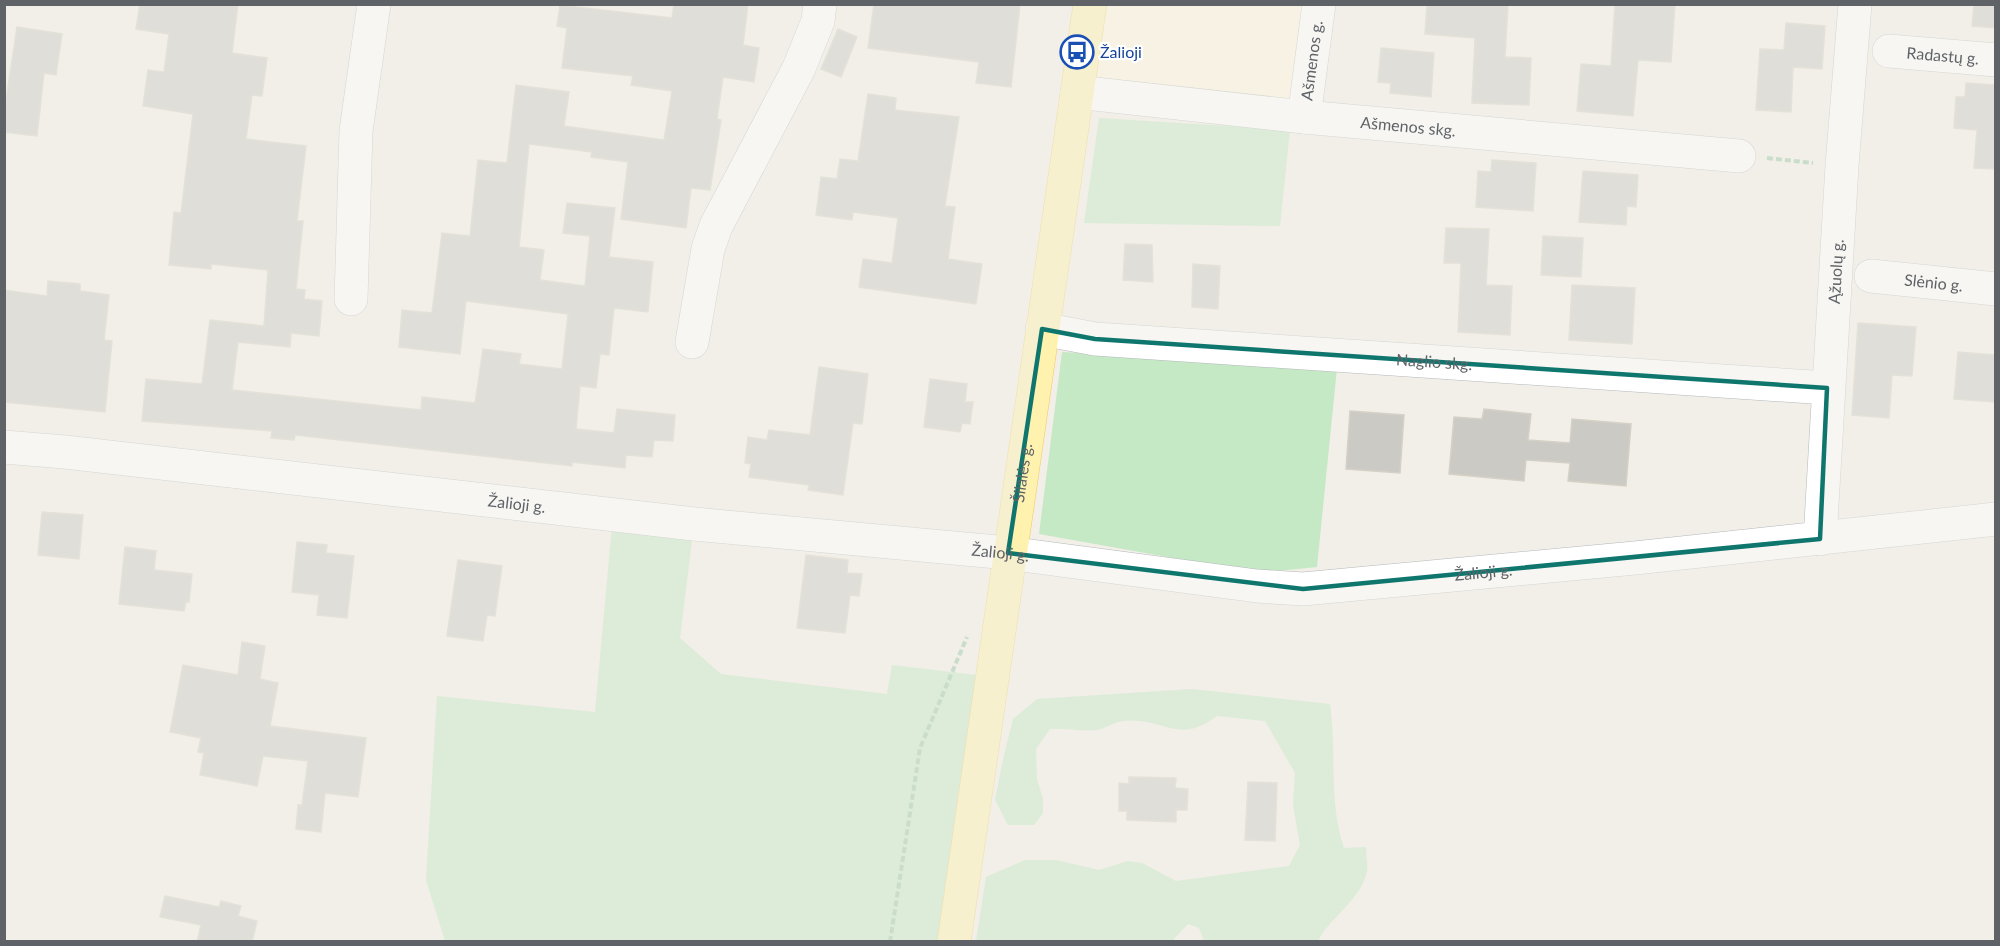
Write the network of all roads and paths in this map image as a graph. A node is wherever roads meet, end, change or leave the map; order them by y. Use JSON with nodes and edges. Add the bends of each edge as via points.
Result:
{"nodes":[{"id":1,"x":374,"y":4,"type":"edge"},
{"id":2,"x":820,"y":4,"type":"edge"},
{"id":3,"x":1090,"y":4,"type":"edge"},
{"id":4,"x":1319,"y":4,"type":"edge"},
{"id":5,"x":1855,"y":4,"type":"edge"},
{"id":6,"x":1889,"y":51,"type":"dead end"},
{"id":7,"x":1995,"y":60,"type":"edge"},
{"id":8,"x":1077,"y":92,"type":"junction"},
{"id":9,"x":1304,"y":117,"type":"junction"},
{"id":10,"x":1739,"y":156,"type":"joint"},
{"id":11,"x":1842,"y":165,"type":"junction"},
{"id":12,"x":1871,"y":276,"type":"dead end"},
{"id":13,"x":1995,"y":290,"type":"edge"},
{"id":14,"x":351,"y":299,"type":"dead end"},
{"id":15,"x":1042,"y":329,"type":"junction"},
{"id":16,"x":692,"y":342,"type":"dead end"},
{"id":17,"x":1827,"y":388,"type":"junction"},
{"id":18,"x":4,"y":447,"type":"edge"},
{"id":19,"x":1995,"y":519,"type":"edge"},
{"id":20,"x":1820,"y":538,"type":"junction"},
{"id":21,"x":1008,"y":553,"type":"junction"},
{"id":22,"x":969,"y":633,"type":"dead end"},
{"id":23,"x":890,"y":942,"type":"edge"},
{"id":24,"x":954,"y":942,"type":"edge"}],
"edges":[{"from":1,"to":14,"type":"street","via":[[356,131]]},
{"from":2,"to":16,"type":"street","via":[[818,21],[799,68],[716,226],[708,249]]},
{"from":3,"to":8,"type":"main road","name":"Šilalės g."},
{"from":4,"to":9,"type":"street","name":"Ašmenos g."},
{"from":5,"to":11,"type":"street","name":"Ąžuolų g."},
{"from":6,"to":7,"type":"street","name":"Radastų g."},
{"from":8,"to":9,"type":"street","name":"Ašmenos skg."},
{"from":8,"to":15,"type":"main road","name":"Šilalės g."},
{"from":9,"to":10,"type":"street","name":"Ašmenos skg."},
{"from":10,"to":11,"type":"path"},
{"from":11,"to":17,"type":"street","name":"Ąžuolų g."},
{"from":12,"to":13,"type":"street","name":"Slėnio g."},
{"from":15,"to":17,"type":"street","name":"Naglio skg.","via":[[1095,339]]},
{"from":15,"to":21,"type":"main road","name":"Šilalės g."},
{"from":17,"to":20,"type":"street","name":"Ąžuolų g."},
{"from":18,"to":21,"type":"street","name":"Žalioji g.","via":[[694,524]]},
{"from":19,"to":20,"type":"street","name":"Žalioji g."},
{"from":20,"to":21,"type":"street","name":"Žalioji g.","via":[[1303,589]]},
{"from":21,"to":24,"type":"main road","name":"Šilalės g."},
{"from":22,"to":23,"type":"path","via":[[920,748]]}]}
